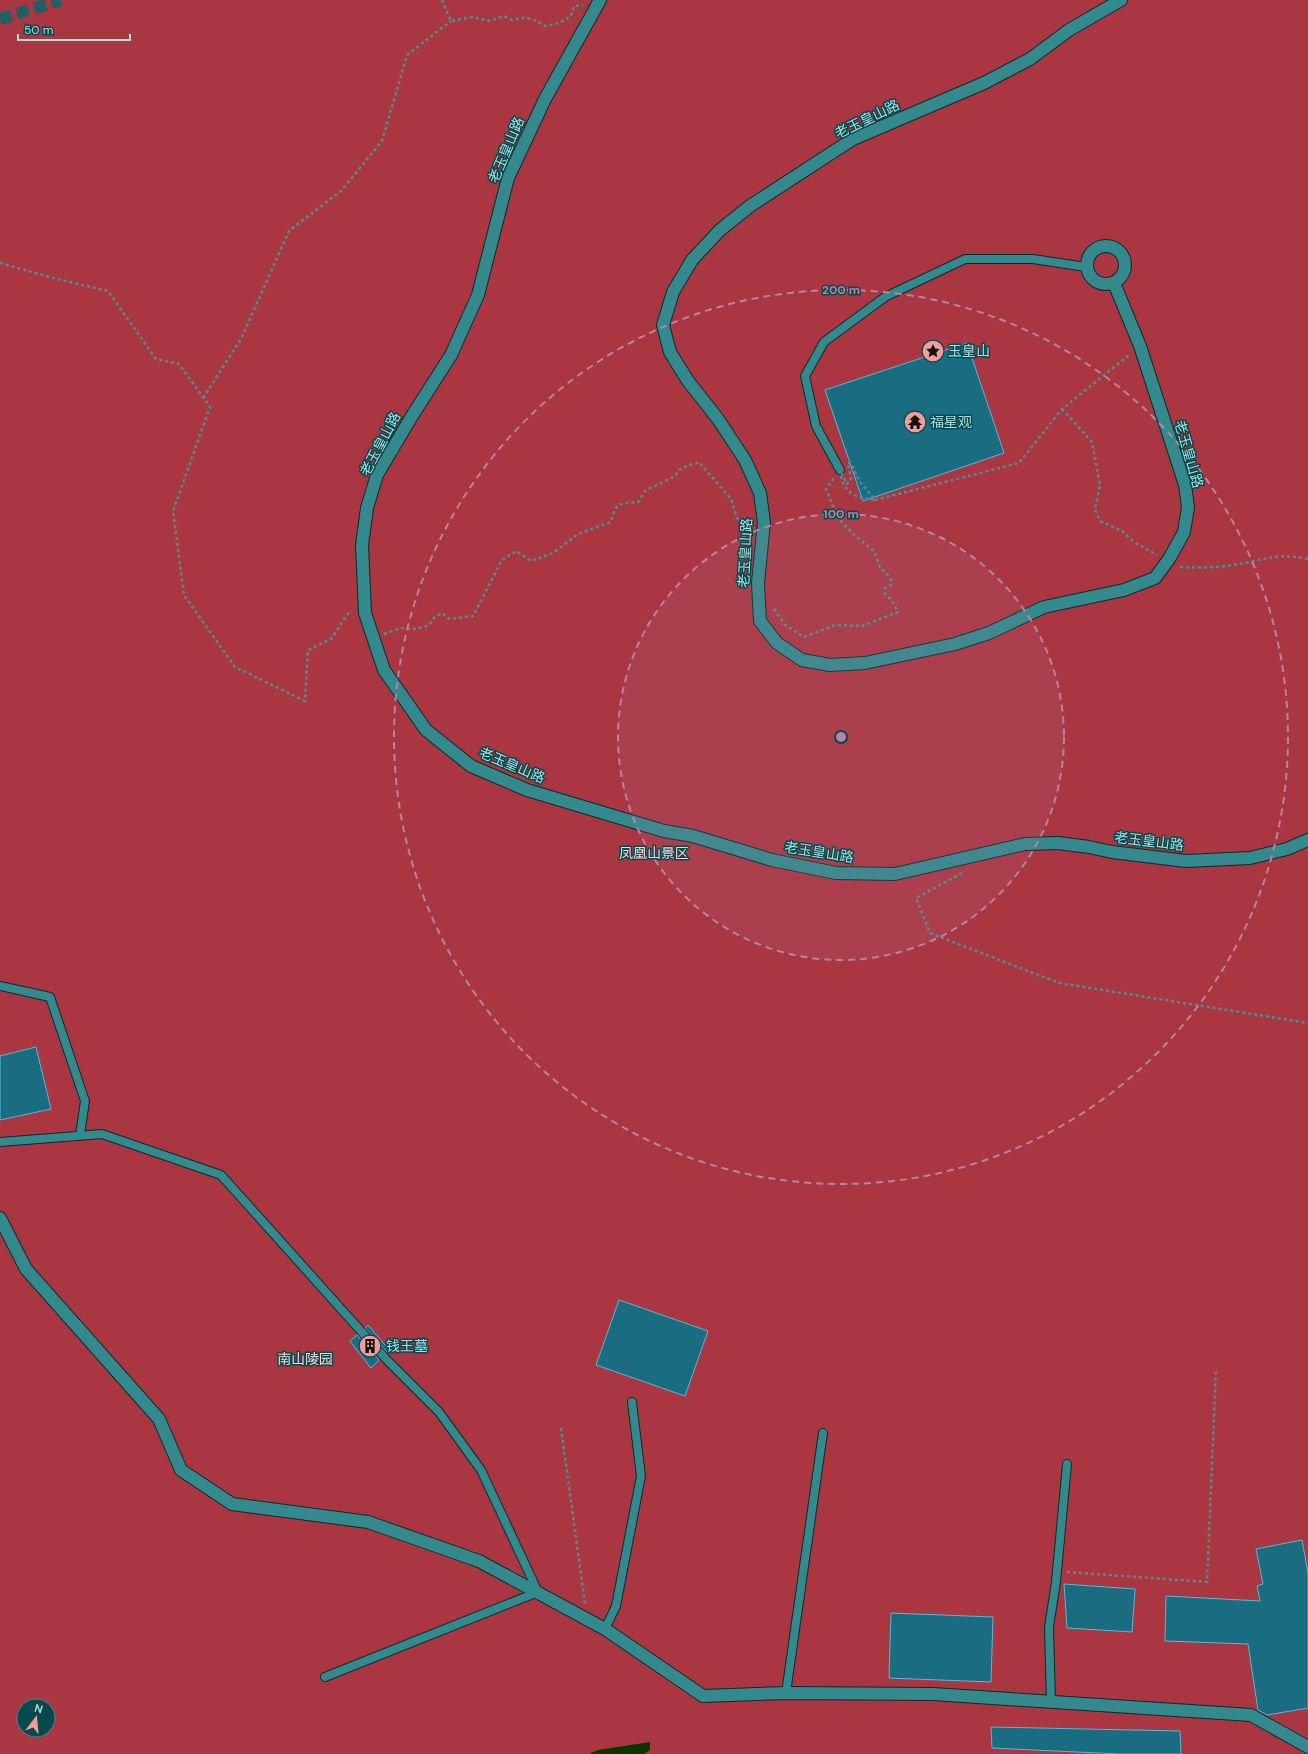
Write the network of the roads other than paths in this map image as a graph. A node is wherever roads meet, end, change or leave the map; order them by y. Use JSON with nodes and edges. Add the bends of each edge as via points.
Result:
{"nodes":[{"id":1,"x":1121,"y":0,"type":"edge"},
{"id":2,"x":598,"y":3,"type":"edge"},
{"id":3,"x":1086,"y":267,"type":"junction"},
{"id":4,"x":1114,"y":283,"type":"junction"},
{"id":5,"x":840,"y":470,"type":"road end"},
{"id":6,"x":1308,"y":840,"type":"edge"},
{"id":7,"x":0,"y":986,"type":"edge"},
{"id":8,"x":80,"y":1135,"type":"junction"},
{"id":9,"x":0,"y":1142,"type":"edge"},
{"id":10,"x":0,"y":1218,"type":"edge"},
{"id":11,"x":632,"y":1402,"type":"dead end"},
{"id":12,"x":823,"y":1433,"type":"dead end"},
{"id":13,"x":1067,"y":1464,"type":"dead end"},
{"id":14,"x":538,"y":1592,"type":"junction"},
{"id":15,"x":605,"y":1629,"type":"junction"},
{"id":16,"x":325,"y":1677,"type":"dead end"},
{"id":17,"x":786,"y":1693,"type":"junction"},
{"id":18,"x":1051,"y":1703,"type":"junction"},
{"id":19,"x":1308,"y":1747,"type":"edge"}],
"edges":[{"from":1,"to":4,"type":"street","name":"老玉皇山路","via":[[1069,30],[1030,59],[984,83],[853,139],[750,206],[720,230],[692,260],[673,292],[663,325],[670,352],[741,454],[760,493],[764,522],[758,583],[760,622],[777,643],[802,660],[830,664],[865,663],[955,644],[989,633],[1044,607],[1124,590],[1155,578],[1184,532],[1188,507],[1185,485],[1140,346]]},
{"from":2,"to":6,"type":"street","name":"老玉皇山路","via":[[545,99],[508,178],[478,295],[451,355],[377,475],[367,508],[362,545],[366,613],[384,670],[426,730],[471,766],[534,792],[772,860],[836,873],[895,874],[1025,844],[1058,843],[1194,861],[1250,858],[1287,849]]},
{"from":3,"to":4,"type":"street","via":[[1096,282]]},
{"from":3,"to":4,"type":"street","via":[[1087,260],[1100,246],[1119,250],[1125,261],[1123,274]]},
{"from":3,"to":5,"type":"lane","via":[[1033,259],[965,259],[885,297],[824,342],[805,376],[816,426]]},
{"from":7,"to":8,"type":"lane","via":[[50,997],[85,1101]]},
{"from":8,"to":9,"type":"lane"},
{"from":8,"to":14,"type":"lane","via":[[102,1134],[221,1175],[386,1359],[439,1412],[481,1470]]},
{"from":10,"to":14,"type":"street","via":[[26,1269],[159,1419],[181,1470],[232,1504],[368,1522],[479,1561]]},
{"from":11,"to":15,"type":"lane","via":[[641,1476],[616,1606]]},
{"from":12,"to":17,"type":"lane"},
{"from":13,"to":18,"type":"lane","via":[[1049,1627]]},
{"from":14,"to":15,"type":"street"},
{"from":14,"to":16,"type":"lane"},
{"from":15,"to":17,"type":"street","via":[[702,1696]]},
{"from":17,"to":18,"type":"street","via":[[933,1694]]},
{"from":18,"to":19,"type":"street","via":[[1251,1715]]}]}
